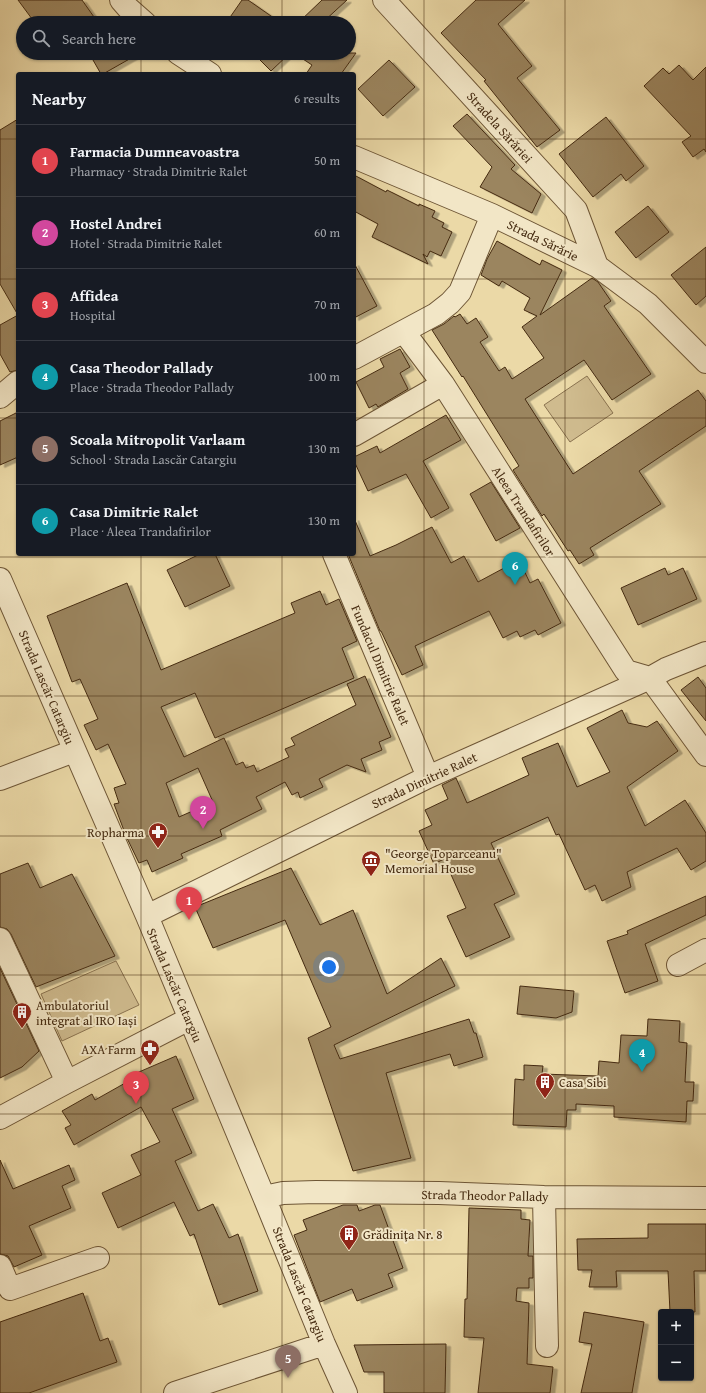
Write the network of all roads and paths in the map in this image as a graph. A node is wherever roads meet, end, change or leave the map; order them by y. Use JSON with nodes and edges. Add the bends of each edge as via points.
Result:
{"nodes":[{"id":1,"x":121,"y":0,"type":"edge"},
{"id":2,"x":384,"y":0,"type":"edge"},
{"id":3,"x":137,"y":16,"type":"edge"},
{"id":4,"x":189,"y":60,"type":"edge"},
{"id":5,"x":207,"y":72,"type":"edge"},
{"id":6,"x":356,"y":158,"type":"edge"},
{"id":7,"x":492,"y":215,"type":"junction"},
{"id":8,"x":597,"y":266,"type":"junction"},
{"id":9,"x":404,"y":332,"type":"junction"},
{"id":10,"x":356,"y":357,"type":"edge"},
{"id":11,"x":706,"y":362,"type":"edge"},
{"id":12,"x":16,"y":384,"type":"edge"},
{"id":13,"x":443,"y":384,"type":"junction"},
{"id":14,"x":0,"y":397,"type":"edge"},
{"id":15,"x":356,"y":434,"type":"edge"},
{"id":16,"x":335,"y":556,"type":"edge"},
{"id":17,"x":0,"y":579,"type":"edge"},
{"id":18,"x":706,"y":653,"type":"edge"},
{"id":19,"x":650,"y":678,"type":"junction"},
{"id":20,"x":74,"y":750,"type":"junction"},
{"id":21,"x":706,"y":755,"type":"edge"},
{"id":22,"x":428,"y":777,"type":"junction"},
{"id":23,"x":0,"y":780,"type":"edge"},
{"id":24,"x":146,"y":916,"type":"junction"},
{"id":25,"x":0,"y":939,"type":"edge"},
{"id":26,"x":706,"y":950,"type":"edge"},
{"id":27,"x":678,"y":965,"type":"dead end"},
{"id":28,"x":189,"y":1019,"type":"junction"},
{"id":29,"x":68,"y":1082,"type":"junction"},
{"id":30,"x":0,"y":1118,"type":"edge"},
{"id":31,"x":544,"y":1196,"type":"junction"},
{"id":32,"x":264,"y":1197,"type":"junction"},
{"id":33,"x":706,"y":1198,"type":"edge"},
{"id":34,"x":98,"y":1258,"type":"dead end"},
{"id":35,"x":0,"y":1266,"type":"edge"},
{"id":36,"x":324,"y":1344,"type":"junction"},
{"id":37,"x":547,"y":1346,"type":"dead end"},
{"id":38,"x":175,"y":1393,"type":"edge"},
{"id":39,"x":346,"y":1393,"type":"edge"}],
"edges":[{"from":1,"to":3,"type":"street"},
{"from":2,"to":8,"type":"street","name":"Stradela Sărăriei","via":[[576,210]]},
{"from":4,"to":5,"type":"street"},
{"from":6,"to":7,"type":"street","name":"Strada Sărărie"},
{"from":7,"to":8,"type":"street","name":"Strada Sărărie"},
{"from":7,"to":9,"type":"street","via":[[460,292],[436,314]]},
{"from":8,"to":11,"type":"street","name":"Strada Sărărie","via":[[648,304]]},
{"from":9,"to":10,"type":"street"},
{"from":9,"to":13,"type":"street","name":"Aleea Trandafirilor"},
{"from":12,"to":14,"type":"street"},
{"from":13,"to":15,"type":"street"},
{"from":13,"to":19,"type":"street","name":"Aleea Trandafirilor","via":[[626,671]]},
{"from":16,"to":22,"type":"street","name":"Fundacul Dimitrie Ralet"},
{"from":17,"to":20,"type":"street","name":"Strada Lascăr Catargiu"},
{"from":18,"to":19,"type":"street","name":"Strada Dimitrie Ralet"},
{"from":19,"to":21,"type":"street"},
{"from":19,"to":22,"type":"street","name":"Strada Dimitrie Ralet"},
{"from":20,"to":23,"type":"street"},
{"from":20,"to":24,"type":"street","name":"Strada Lascăr Catargiu"},
{"from":22,"to":24,"type":"street","name":"Strada Dimitrie Ralet"},
{"from":24,"to":28,"type":"street","name":"Strada Lascăr Catargiu"},
{"from":25,"to":29,"type":"street"},
{"from":26,"to":27,"type":"street"},
{"from":28,"to":29,"type":"street"},
{"from":28,"to":32,"type":"street","name":"Strada Lascăr Catargiu"},
{"from":29,"to":30,"type":"street"},
{"from":31,"to":32,"type":"street","name":"Strada Theodor Pallady","via":[[316,1192],[283,1193]]},
{"from":31,"to":33,"type":"street","name":"Strada Theodor Pallady"},
{"from":31,"to":37,"type":"street"},
{"from":32,"to":36,"type":"street","name":"Strada Lascăr Catargiu"},
{"from":34,"to":35,"type":"street","via":[[10,1289]]},
{"from":36,"to":38,"type":"street"},
{"from":36,"to":39,"type":"street","name":"Strada Lascăr Catargiu"}]}
